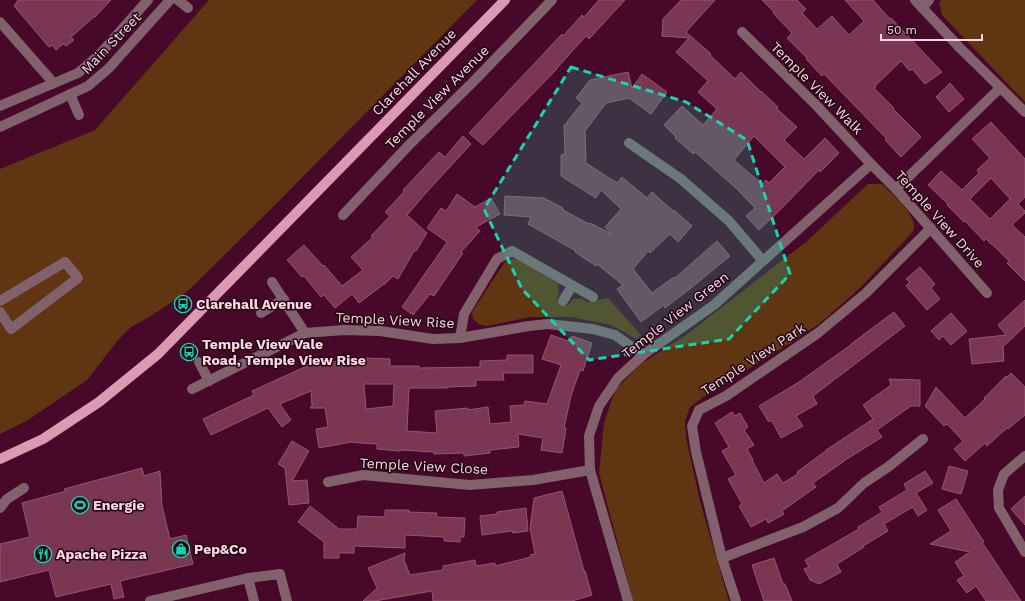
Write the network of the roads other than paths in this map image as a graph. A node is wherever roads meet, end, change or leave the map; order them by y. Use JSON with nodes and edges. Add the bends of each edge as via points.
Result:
{"nodes":[{"id":1,"x":148,"y":0,"type":"edge"},
{"id":2,"x":170,"y":0,"type":"edge"},
{"id":3,"x":178,"y":0,"type":"edge"},
{"id":4,"x":505,"y":0,"type":"edge"},
{"id":5,"x":552,"y":0,"type":"edge"},
{"id":6,"x":915,"y":0,"type":"edge"},
{"id":7,"x":929,"y":0,"type":"edge"},
{"id":8,"x":188,"y":8,"type":"dead end"},
{"id":9,"x":922,"y":8,"type":"junction"},
{"id":10,"x":0,"y":22,"type":"edge"},
{"id":11,"x":742,"y":32,"type":"dead end"},
{"id":12,"x":52,"y":84,"type":"junction"},
{"id":13,"x":1000,"y":88,"type":"junction"},
{"id":14,"x":70,"y":94,"type":"junction"},
{"id":15,"x":0,"y":106,"type":"edge"},
{"id":16,"x":1025,"y":112,"type":"edge"},
{"id":17,"x":79,"y":114,"type":"dead end"},
{"id":18,"x":0,"y":127,"type":"edge"},
{"id":19,"x":629,"y":143,"type":"dead end"},
{"id":20,"x":871,"y":164,"type":"junction"},
{"id":21,"x":896,"y":189,"type":"junction"},
{"id":22,"x":343,"y":215,"type":"dead end"},
{"id":23,"x":931,"y":228,"type":"junction"},
{"id":24,"x":764,"y":261,"type":"junction"},
{"id":25,"x":272,"y":282,"type":"dead end"},
{"id":26,"x":572,"y":286,"type":"junction"},
{"id":27,"x":987,"y":293,"type":"dead end"},
{"id":28,"x":593,"y":297,"type":"dead end"},
{"id":29,"x":284,"y":299,"type":"junction"},
{"id":30,"x":0,"y":301,"type":"edge"},
{"id":31,"x":563,"y":301,"type":"dead end"},
{"id":32,"x":0,"y":312,"type":"edge"},
{"id":33,"x":261,"y":313,"type":"dead end"},
{"id":34,"x":305,"y":333,"type":"junction"},
{"id":35,"x":460,"y":338,"type":"junction"},
{"id":36,"x":643,"y":355,"type":"junction"},
{"id":37,"x":199,"y":362,"type":"dead end"},
{"id":38,"x":209,"y":381,"type":"junction"},
{"id":39,"x":192,"y":389,"type":"dead end"},
{"id":40,"x":923,"y":439,"type":"dead end"},
{"id":41,"x":1025,"y":456,"type":"edge"},
{"id":42,"x":0,"y":459,"type":"edge"},
{"id":43,"x":590,"y":470,"type":"junction"},
{"id":44,"x":328,"y":482,"type":"dead end"},
{"id":45,"x":24,"y":488,"type":"dead end"},
{"id":46,"x":0,"y":508,"type":"edge"},
{"id":47,"x":1025,"y":552,"type":"edge"},
{"id":48,"x":722,"y":558,"type":"junction"},
{"id":49,"x":248,"y":578,"type":"junction"},
{"id":50,"x":190,"y":596,"type":"edge"},
{"id":51,"x":150,"y":601,"type":"edge"},
{"id":52,"x":254,"y":601,"type":"edge"},
{"id":53,"x":287,"y":601,"type":"edge"},
{"id":54,"x":628,"y":601,"type":"edge"},
{"id":55,"x":736,"y":601,"type":"edge"}],
"edges":[{"from":1,"to":12,"type":"street","name":"Main Street","via":[[99,56],[78,73]]},
{"from":2,"to":14,"type":"street","name":"Main Street","via":[[109,68],[88,86]]},
{"from":3,"to":8,"type":"street"},
{"from":4,"to":42,"type":"main road","name":"Clarehall Avenue","via":[[158,354],[99,402],[43,439]]},
{"from":5,"to":22,"type":"street","name":"Temple View Avenue"},
{"from":6,"to":9,"type":"street"},
{"from":7,"to":9,"type":"street"},
{"from":9,"to":13,"type":"street"},
{"from":10,"to":12,"type":"street"},
{"from":11,"to":20,"type":"street","name":"Temple View Walk"},
{"from":12,"to":15,"type":"street","name":"Main Street"},
{"from":13,"to":16,"type":"street"},
{"from":13,"to":21,"type":"street"},
{"from":14,"to":17,"type":"street"},
{"from":14,"to":18,"type":"street","name":"Main Street"},
{"from":19,"to":24,"type":"street","via":[[681,179],[729,221]]},
{"from":20,"to":21,"type":"street","name":"Temple View Drive"},
{"from":20,"to":24,"type":"street","name":"Temple View Green"},
{"from":21,"to":23,"type":"street","name":"Temple View Drive"},
{"from":23,"to":27,"type":"street","name":"Temple View Drive"},
{"from":23,"to":48,"type":"street","name":"Temple View Park","via":[[866,292],[818,333],[726,396],[699,410],[692,426],[696,452]]},
{"from":24,"to":36,"type":"street","name":"Temple View Green","via":[[714,305]]},
{"from":25,"to":29,"type":"street"},
{"from":26,"to":28,"type":"street"},
{"from":26,"to":31,"type":"street"},
{"from":26,"to":35,"type":"street","via":[[512,250],[497,259],[464,314]]},
{"from":29,"to":33,"type":"street"},
{"from":29,"to":34,"type":"street"},
{"from":30,"to":32,"type":"street","via":[[65,262],[78,278],[11,329]]},
{"from":34,"to":35,"type":"street","name":"Temple View Rise","via":[[380,331],[433,339]]},
{"from":34,"to":38,"type":"street","name":"Temple View Rise"},
{"from":35,"to":36,"type":"street","name":"Temple View Rise","via":[[548,324],[593,329],[615,335]]},
{"from":36,"to":43,"type":"street","name":"Temple View Green","via":[[618,378],[600,406],[590,436]]},
{"from":37,"to":38,"type":"street"},
{"from":38,"to":39,"type":"street","name":"Temple View Rise"},
{"from":40,"to":48,"type":"street","via":[[864,483],[838,508],[803,527]]},
{"from":41,"to":47,"type":"street","via":[[1004,474],[998,490],[999,508]]},
{"from":43,"to":44,"type":"street","name":"Temple View Close","via":[[533,480],[470,486],[364,474]]},
{"from":43,"to":54,"type":"street","name":"Temple View Green"},
{"from":45,"to":46,"type":"street","via":[[7,499]]},
{"from":48,"to":55,"type":"street","name":"Temple View Park"},
{"from":49,"to":50,"type":"street"},
{"from":49,"to":52,"type":"street"},
{"from":49,"to":53,"type":"street","via":[[280,574]]},
{"from":50,"to":51,"type":"street"}]}
